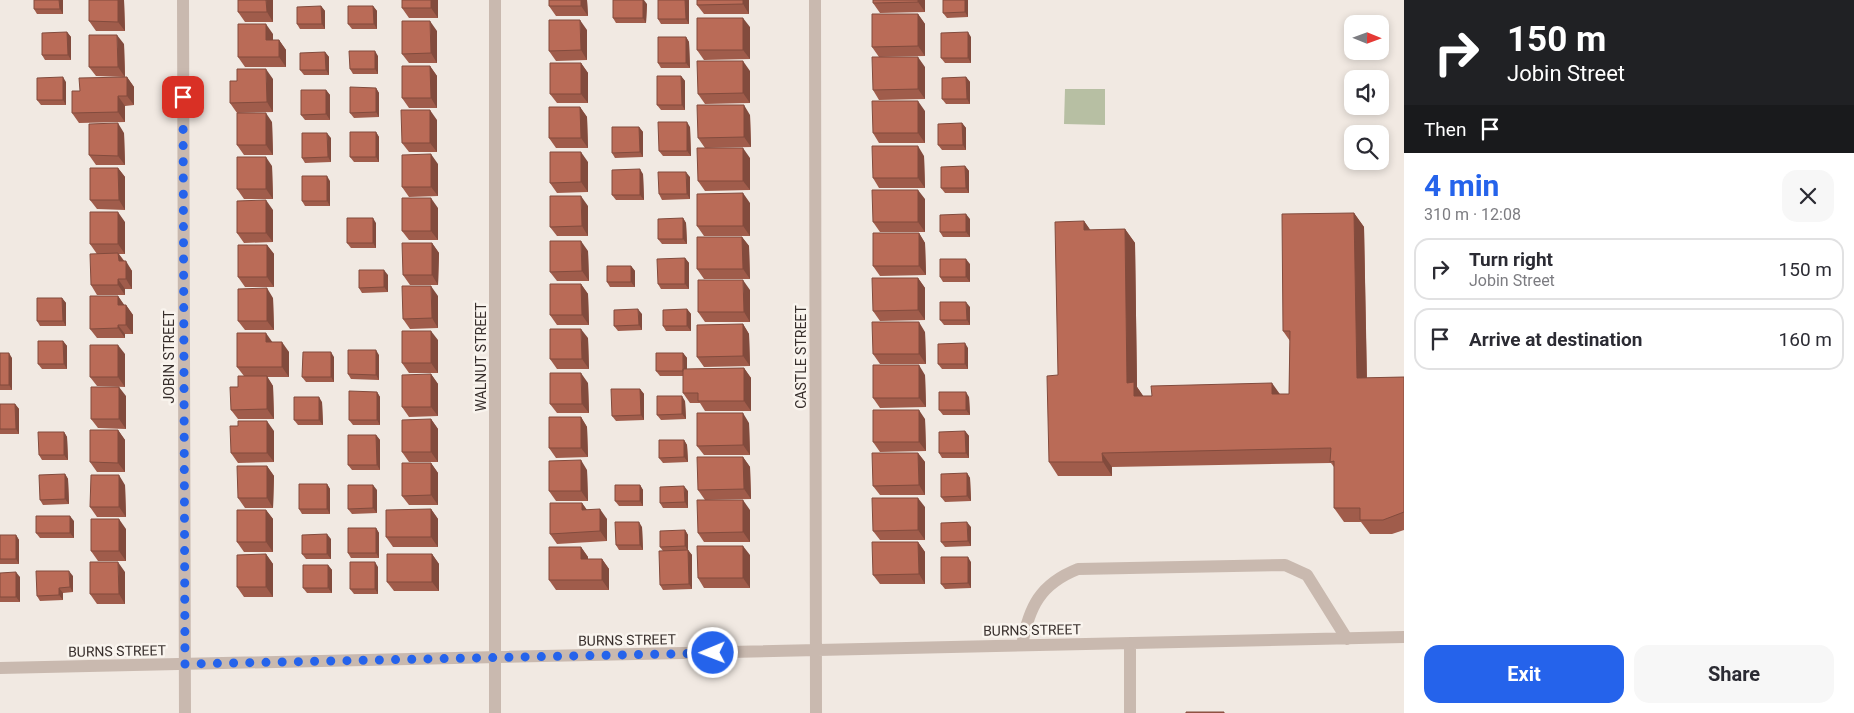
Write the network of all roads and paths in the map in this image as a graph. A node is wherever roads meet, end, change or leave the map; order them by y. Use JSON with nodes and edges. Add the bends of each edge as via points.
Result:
{"nodes":[{"id":1,"x":183,"y":0,"type":"edge"},
{"id":2,"x":495,"y":0,"type":"edge"},
{"id":3,"x":815,"y":0,"type":"edge"},
{"id":4,"x":1404,"y":637,"type":"edge"},
{"id":5,"x":1347,"y":638,"type":"junction"},
{"id":6,"x":1130,"y":643,"type":"junction"},
{"id":7,"x":1022,"y":645,"type":"junction"},
{"id":8,"x":817,"y":650,"type":"junction"},
{"id":9,"x":496,"y":657,"type":"junction"},
{"id":10,"x":185,"y":664,"type":"junction"},
{"id":11,"x":0,"y":668,"type":"edge"},
{"id":12,"x":185,"y":713,"type":"edge"},
{"id":13,"x":495,"y":713,"type":"edge"},
{"id":14,"x":816,"y":713,"type":"edge"},
{"id":15,"x":1130,"y":713,"type":"edge"}],
"edges":[{"from":1,"to":10,"type":"street","name":"JOBIN STREET"},
{"from":2,"to":9,"type":"street","name":"WALNUT STREET"},
{"from":3,"to":8,"type":"street","name":"CASTLE STREET"},
{"from":4,"to":5,"type":"street","name":"BURNS STREET"},
{"from":5,"to":6,"type":"street","name":"BURNS STREET"},
{"from":5,"to":7,"type":"street","via":[[1307,575],[1285,565],[1078,568],[1057,577],[1043,593],[1028,616]]},
{"from":6,"to":7,"type":"street","name":"BURNS STREET"},
{"from":6,"to":15,"type":"street"},
{"from":7,"to":8,"type":"street","name":"BURNS STREET"},
{"from":8,"to":9,"type":"street","name":"BURNS STREET"},
{"from":8,"to":14,"type":"street","name":"CASTLE STREET"},
{"from":9,"to":10,"type":"street","name":"BURNS STREET"},
{"from":9,"to":13,"type":"street","name":"WALNUT STREET"},
{"from":10,"to":11,"type":"street","name":"BURNS STREET"},
{"from":10,"to":12,"type":"street","name":"JOBIN STREET"}]}
